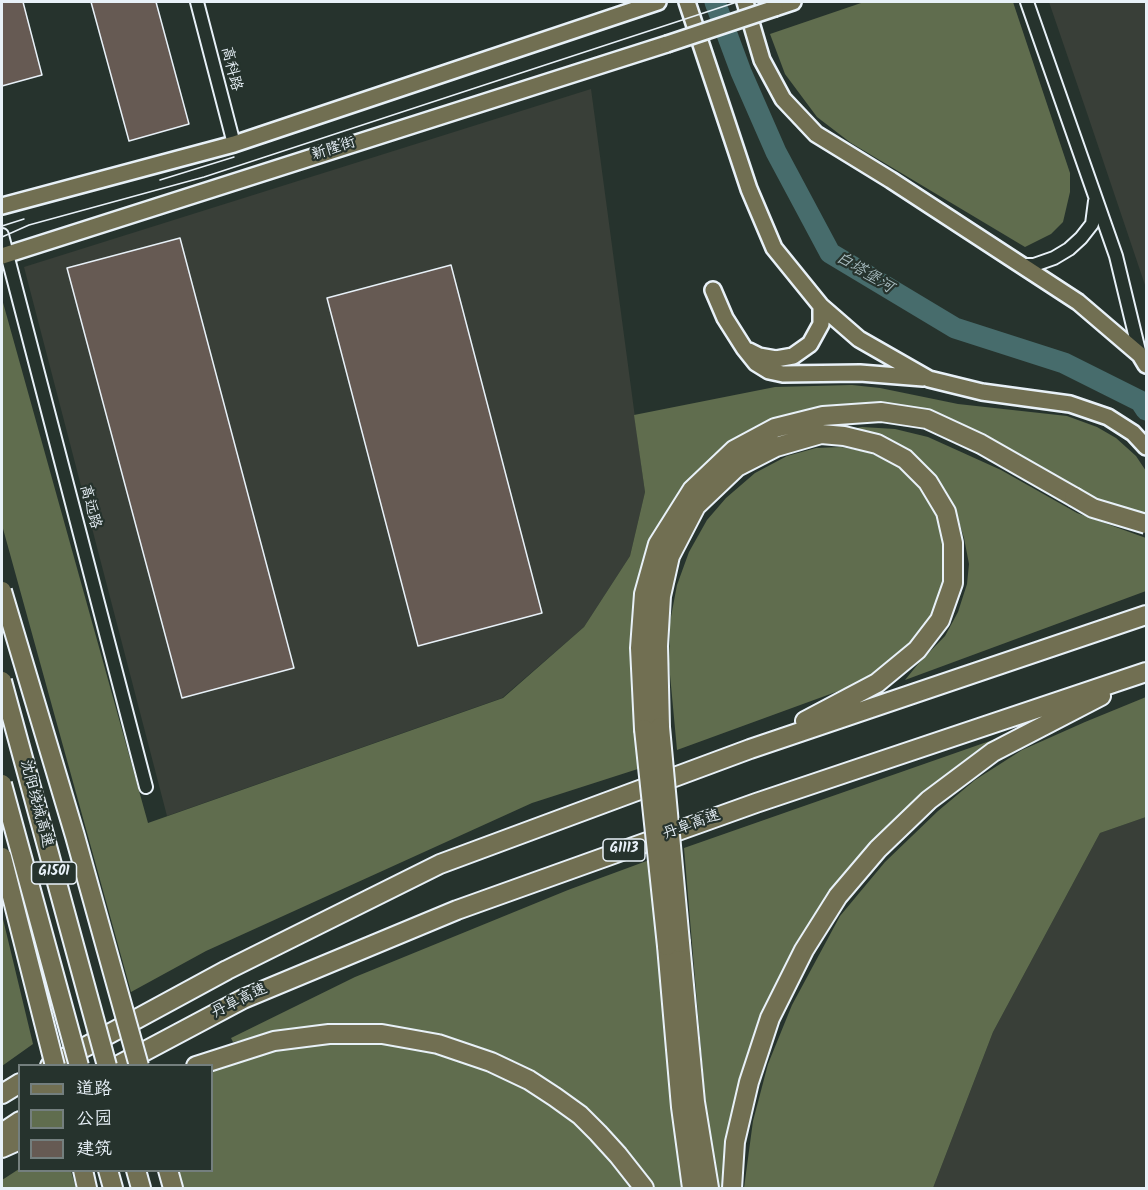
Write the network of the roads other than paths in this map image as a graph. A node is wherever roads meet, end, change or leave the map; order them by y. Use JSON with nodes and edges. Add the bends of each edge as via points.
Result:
{"nodes":[{"id":1,"x":197,"y":2,"type":"edge"},
{"id":2,"x":655,"y":2,"type":"edge"},
{"id":3,"x":687,"y":2,"type":"edge"},
{"id":4,"x":745,"y":2,"type":"edge"},
{"id":5,"x":793,"y":2,"type":"edge"},
{"id":6,"x":1027,"y":2,"type":"edge"},
{"id":7,"x":234,"y":144,"type":"junction"},
{"id":8,"x":1096,"y":200,"type":"junction"},
{"id":9,"x":2,"y":206,"type":"edge"},
{"id":10,"x":2,"y":235,"type":"edge"},
{"id":11,"x":5,"y":255,"type":"edge"},
{"id":12,"x":1022,"y":265,"type":"junction"},
{"id":13,"x":713,"y":290,"type":"dead end"},
{"id":14,"x":821,"y":306,"type":"junction"},
{"id":15,"x":744,"y":348,"type":"junction"},
{"id":16,"x":1143,"y":360,"type":"edge"},
{"id":17,"x":928,"y":379,"type":"junction"},
{"id":18,"x":1146,"y":447,"type":"edge"},
{"id":19,"x":1146,"y":524,"type":"edge"},
{"id":20,"x":2,"y":591,"type":"edge"},
{"id":21,"x":1146,"y":615,"type":"edge"},
{"id":22,"x":1146,"y":672,"type":"edge"},
{"id":23,"x":2,"y":681,"type":"edge"},
{"id":24,"x":652,"y":728,"type":"junction"},
{"id":25,"x":750,"y":749,"type":"junction"},
{"id":26,"x":2,"y":784,"type":"edge"},
{"id":27,"x":146,"y":787,"type":"dead end"},
{"id":28,"x":2,"y":857,"type":"edge"},
{"id":29,"x":673,"y":945,"type":"junction"},
{"id":30,"x":52,"y":1064,"type":"edge"},
{"id":31,"x":56,"y":1064,"type":"edge"},
{"id":32,"x":79,"y":1064,"type":"edge"},
{"id":33,"x":107,"y":1064,"type":"edge"},
{"id":34,"x":119,"y":1064,"type":"edge"},
{"id":35,"x":139,"y":1064,"type":"edge"},
{"id":36,"x":199,"y":1064,"type":"edge"},
{"id":37,"x":18,"y":1084,"type":"edge"},
{"id":38,"x":2,"y":1094,"type":"edge"},
{"id":39,"x":18,"y":1122,"type":"edge"},
{"id":40,"x":2,"y":1133,"type":"edge"},
{"id":41,"x":18,"y":1141,"type":"edge"},
{"id":42,"x":2,"y":1148,"type":"edge"},
{"id":43,"x":83,"y":1172,"type":"edge"},
{"id":44,"x":109,"y":1172,"type":"edge"},
{"id":45,"x":137,"y":1172,"type":"edge"},
{"id":46,"x":169,"y":1172,"type":"edge"},
{"id":47,"x":87,"y":1188,"type":"edge"},
{"id":48,"x":113,"y":1188,"type":"edge"},
{"id":49,"x":141,"y":1188,"type":"edge"},
{"id":50,"x":173,"y":1188,"type":"edge"},
{"id":51,"x":644,"y":1188,"type":"edge"},
{"id":52,"x":692,"y":1188,"type":"edge"},
{"id":53,"x":710,"y":1188,"type":"edge"},
{"id":54,"x":732,"y":1188,"type":"edge"}],
"edges":[{"from":1,"to":7,"type":"street","name":"高科路"},
{"from":2,"to":7,"type":"main road"},
{"from":3,"to":14,"type":"main road","via":[[749,189],[774,248]]},
{"from":4,"to":12,"type":"main road","via":[[762,60],[783,99],[816,134]]},
{"from":5,"to":11,"type":"main road","name":"新隆街","bridge":true},
{"from":6,"to":8,"type":"street"},
{"from":7,"to":9,"type":"main road"},
{"from":8,"to":12,"type":"street","via":[[1092,224],[1069,249],[1034,265]]},
{"from":8,"to":16,"type":"street","via":[[1116,256]]},
{"from":10,"to":11,"type":"street","name":"高远路"},
{"from":11,"to":27,"type":"street","name":"高远路"},
{"from":12,"to":16,"type":"main road","via":[[1078,302]]},
{"from":13,"to":15,"type":"main road"},
{"from":14,"to":15,"type":"main road","via":[[821,324],[810,344],[793,356],[776,359]]},
{"from":14,"to":17,"type":"main road","via":[[859,339]]},
{"from":15,"to":17,"type":"main road","via":[[756,363],[783,374],[860,373]]},
{"from":17,"to":18,"type":"main road","via":[[982,392],[1070,404],[1108,417]]},
{"from":19,"to":24,"type":"highway","bridge":true,"via":[[1093,508],[981,444],[927,420],[881,412],[823,416],[775,428],[734,450],[692,490],[658,544],[645,594],[641,637]]},
{"from":20,"to":35,"type":"highway","bridge":true},
{"from":21,"to":25,"type":"highway"},
{"from":22,"to":34,"type":"highway","name":"丹阜高速","number":"G1113","via":[[756,803],[457,910],[243,999]]},
{"from":22,"to":54,"type":"highway","via":[[993,752],[921,808],[878,849],[838,896],[804,950],[770,1018],[735,1142]]},
{"from":23,"to":33,"type":"highway","name":"沈阳绕城高速","number":"G1501","bridge":true},
{"from":24,"to":25,"type":"highway","via":[[661,597],[670,556],[696,506],[736,467],[776,447],[821,434],[877,444],[905,459],[928,482],[946,512],[953,543],[953,583],[940,620],[917,650],[877,683]]},
{"from":24,"to":29,"type":"highway","bridge":true},
{"from":25,"to":30,"type":"highway","via":[[440,864],[227,970]]},
{"from":26,"to":32,"type":"highway","bridge":true},
{"from":28,"to":31,"type":"highway","bridge":true},
{"from":29,"to":52,"type":"highway","via":[[681,1107]]},
{"from":29,"to":53,"type":"highway"},
{"from":36,"to":51,"type":"highway","via":[[274,1041],[329,1034],[382,1034],[438,1044],[491,1062],[555,1097],[598,1133]]},
{"from":37,"to":38,"type":"highway"},
{"from":39,"to":40,"type":"highway"},
{"from":41,"to":42,"type":"highway"},
{"from":43,"to":47,"type":"highway"},
{"from":44,"to":48,"type":"highway"},
{"from":45,"to":49,"type":"highway"},
{"from":46,"to":50,"type":"highway"}]}
